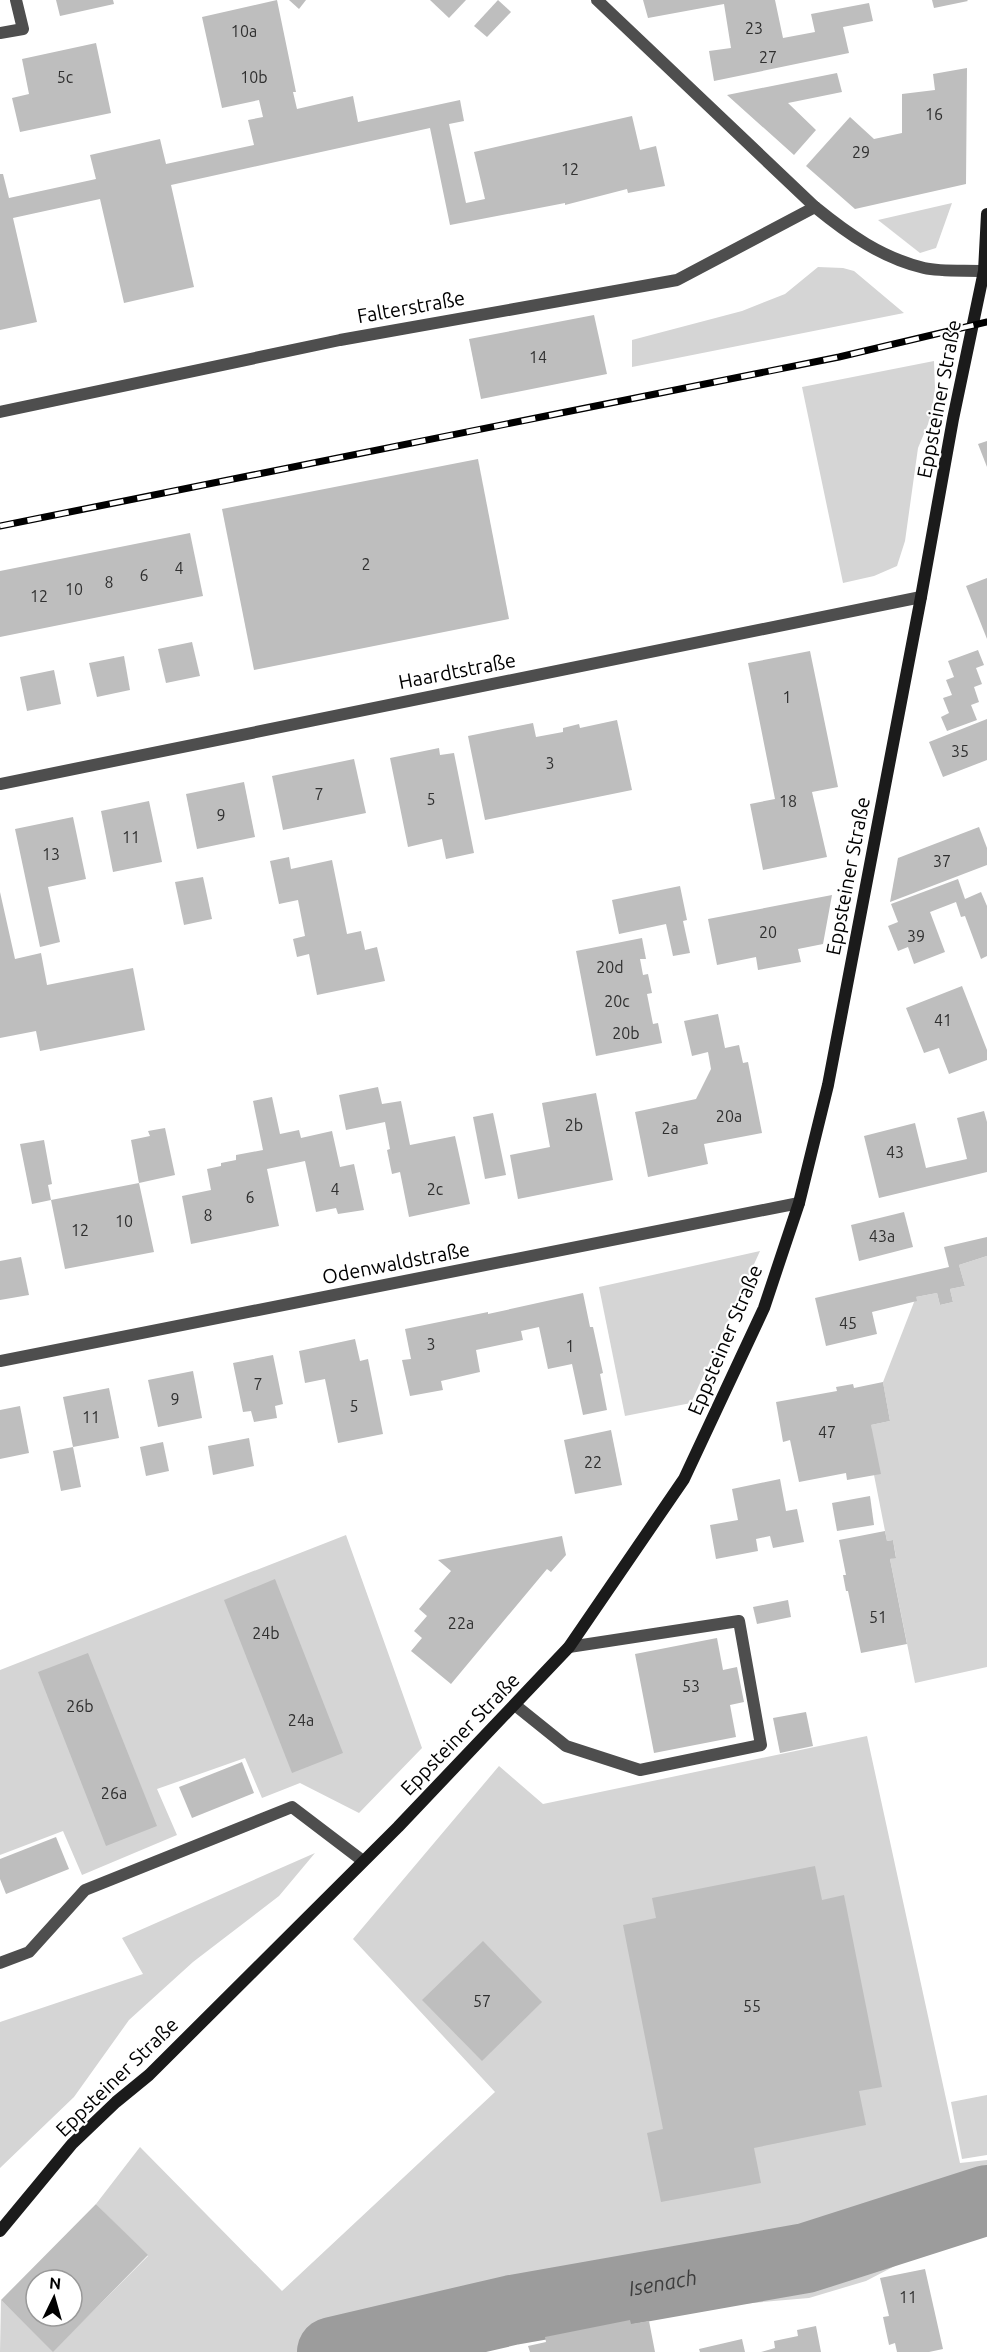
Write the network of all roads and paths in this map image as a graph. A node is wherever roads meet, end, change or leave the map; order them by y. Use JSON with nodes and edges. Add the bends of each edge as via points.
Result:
{"nodes":[{"id":1,"x":16,"y":0,"type":"edge"},
{"id":2,"x":597,"y":0,"type":"edge"},
{"id":3,"x":0,"y":33,"type":"edge"},
{"id":4,"x":815,"y":207,"type":"junction"},
{"id":5,"x":987,"y":214,"type":"edge"},
{"id":6,"x":984,"y":271,"type":"junction"},
{"id":7,"x":0,"y":412,"type":"edge"},
{"id":8,"x":921,"y":597,"type":"junction"},
{"id":9,"x":0,"y":784,"type":"edge"},
{"id":10,"x":799,"y":1203,"type":"junction"},
{"id":11,"x":0,"y":1361,"type":"edge"},
{"id":12,"x":569,"y":1647,"type":"junction"},
{"id":13,"x":515,"y":1705,"type":"junction"},
{"id":14,"x":363,"y":1861,"type":"junction"},
{"id":15,"x":0,"y":1963,"type":"edge"},
{"id":16,"x":0,"y":2230,"type":"edge"}],
"edges":[{"from":1,"to":3,"type":"street","via":[[23,29]]},
{"from":2,"to":4,"type":"street"},
{"from":4,"to":6,"type":"street","via":[[878,252],[925,268]]},
{"from":4,"to":7,"type":"street","name":"Falterstraße","via":[[677,279],[340,340]]},
{"from":5,"to":6,"type":"main road","name":"Eppsteiner Straße"},
{"from":6,"to":8,"type":"main road","name":"Eppsteiner Straße"},
{"from":8,"to":9,"type":"street","name":"Haardtstraße"},
{"from":8,"to":10,"type":"main road","name":"Eppsteiner Straße","via":[[828,1085]]},
{"from":10,"to":11,"type":"street","name":"Odenwaldstraße"},
{"from":10,"to":12,"type":"main road","name":"Eppsteiner Straße","via":[[764,1308],[684,1479]]},
{"from":12,"to":13,"type":"main road","name":"Eppsteiner Straße"},
{"from":12,"to":13,"type":"street","via":[[739,1621],[761,1745],[640,1770],[566,1746]]},
{"from":13,"to":14,"type":"main road","name":"Eppsteiner Straße"},
{"from":14,"to":15,"type":"street","via":[[292,1807],[85,1890],[29,1952]]},
{"from":14,"to":16,"type":"main road","name":"Eppsteiner Straße","via":[[149,2075],[72,2144]]}]}
